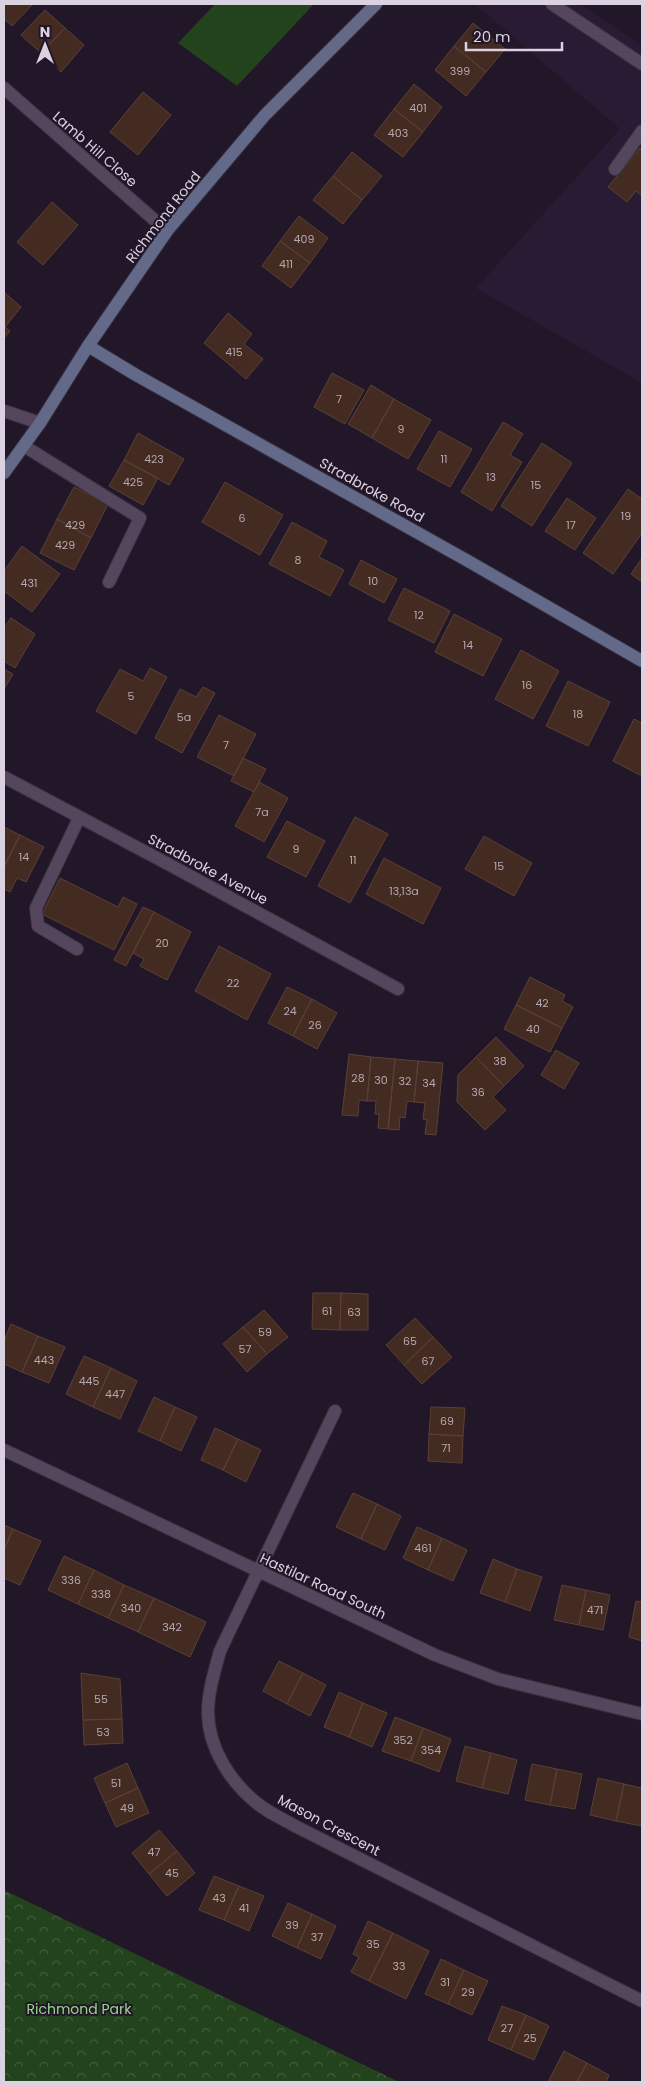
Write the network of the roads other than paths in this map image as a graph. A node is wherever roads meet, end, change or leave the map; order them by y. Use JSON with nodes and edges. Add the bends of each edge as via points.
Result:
{"nodes":[{"id":1,"x":376,"y":4,"type":"edge"},
{"id":2,"x":552,"y":4,"type":"edge"},
{"id":3,"x":642,"y":64,"type":"edge"},
{"id":4,"x":4,"y":88,"type":"edge"},
{"id":5,"x":642,"y":131,"type":"edge"},
{"id":6,"x":615,"y":169,"type":"dead end"},
{"id":7,"x":167,"y":231,"type":"junction"},
{"id":8,"x":88,"y":346,"type":"junction"},
{"id":9,"x":4,"y":411,"type":"edge"},
{"id":10,"x":40,"y":423,"type":"junction"},
{"id":11,"x":24,"y":446,"type":"junction"},
{"id":12,"x":4,"y":473,"type":"edge"},
{"id":13,"x":109,"y":582,"type":"dead end"},
{"id":14,"x":642,"y":661,"type":"edge"},
{"id":15,"x":4,"y":777,"type":"edge"},
{"id":16,"x":79,"y":818,"type":"junction"},
{"id":17,"x":77,"y":949,"type":"dead end"},
{"id":18,"x":398,"y":989,"type":"dead end"},
{"id":19,"x":335,"y":1411,"type":"dead end"},
{"id":20,"x":4,"y":1450,"type":"edge"},
{"id":21,"x":258,"y":1572,"type":"junction"},
{"id":22,"x":642,"y":1714,"type":"edge"},
{"id":23,"x":642,"y":2001,"type":"edge"}],
"edges":[{"from":1,"to":7,"type":"street","name":"Richmond Road","via":[[265,115]]},
{"from":2,"to":3,"type":"street"},
{"from":4,"to":7,"type":"street","name":"Lamb Hill Close"},
{"from":5,"to":6,"type":"street"},
{"from":7,"to":8,"type":"street","name":"Richmond Road"},
{"from":8,"to":10,"type":"street","name":"Richmond Road"},
{"from":8,"to":14,"type":"street","name":"Stradbroke Road"},
{"from":9,"to":10,"type":"street"},
{"from":10,"to":11,"type":"street","name":"Richmond Road"},
{"from":11,"to":12,"type":"street","name":"Richmond Road"},
{"from":11,"to":13,"type":"street","via":[[140,518]]},
{"from":15,"to":16,"type":"street","name":"Stradbroke Avenue"},
{"from":16,"to":17,"type":"street","via":[[36,908],[38,926]]},
{"from":16,"to":18,"type":"street","name":"Stradbroke Avenue"},
{"from":19,"to":21,"type":"street","name":"Mason Crescent"},
{"from":20,"to":21,"type":"street","name":"Hastilar Road South"},
{"from":21,"to":22,"type":"street","name":"Hastilar Road South","via":[[435,1655],[498,1679]]},
{"from":21,"to":23,"type":"street","name":"Mason Crescent","via":[[220,1651],[212,1684],[208,1713],[212,1735],[229,1776],[258,1804],[294,1826]]}]}
